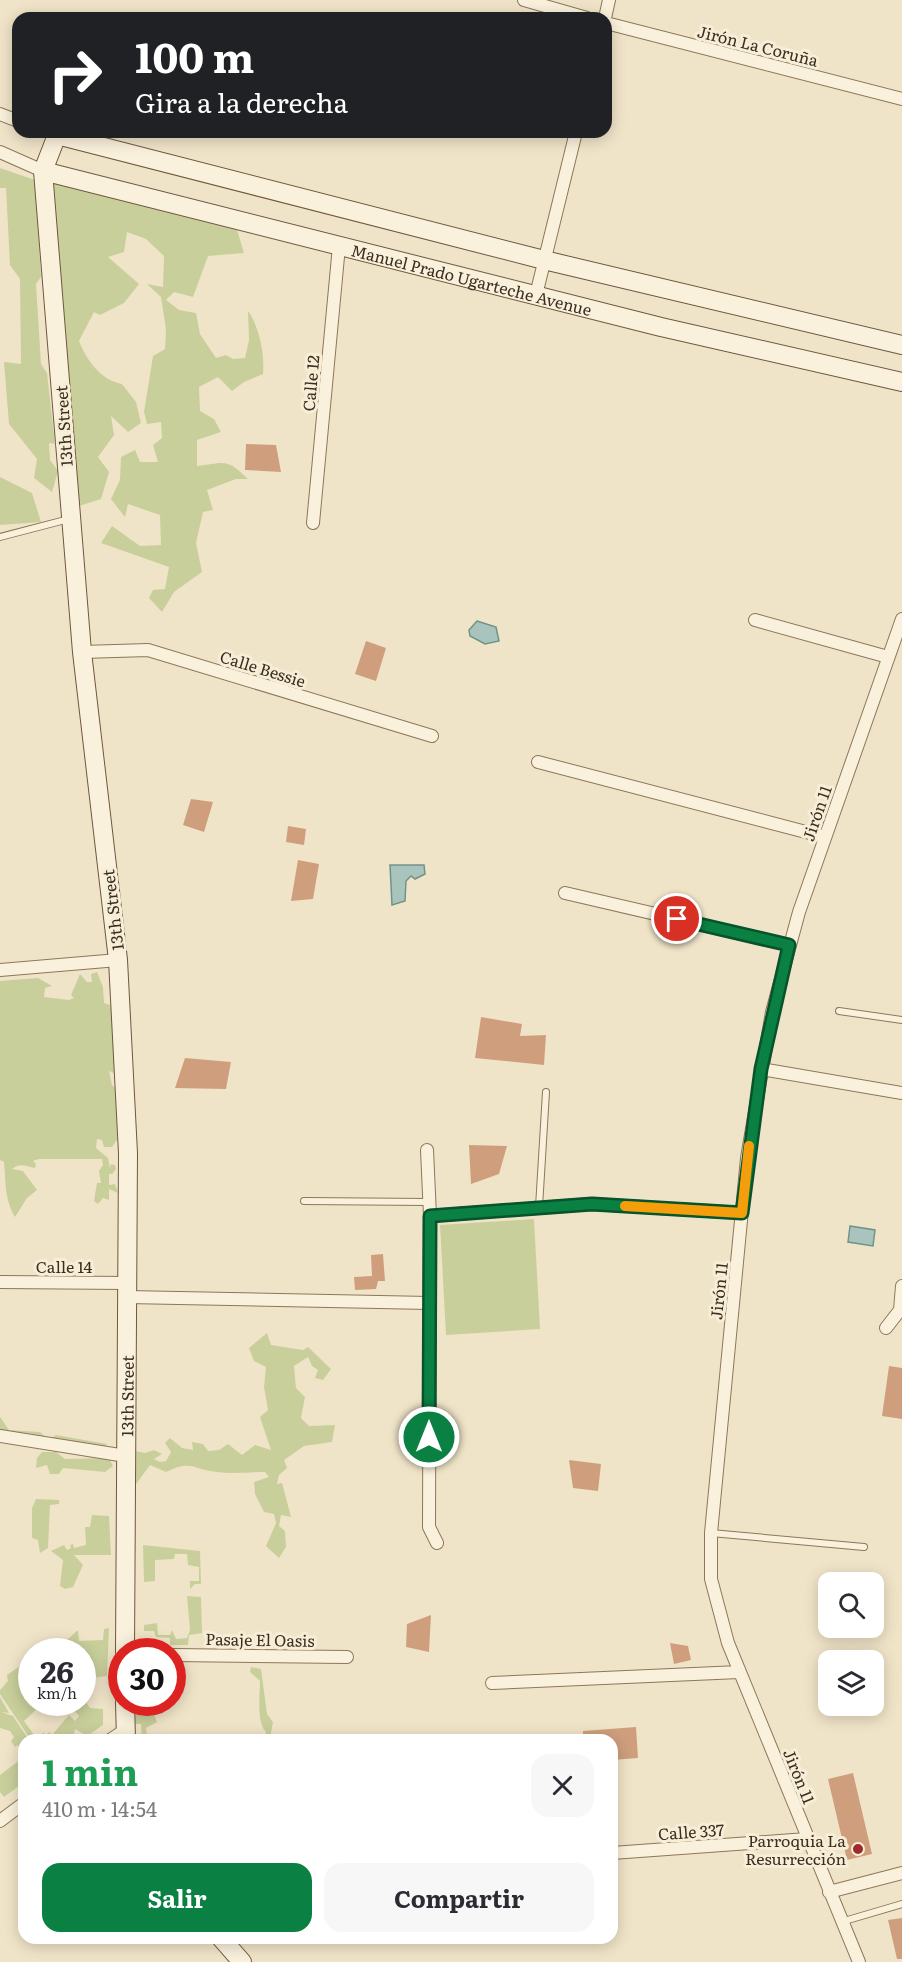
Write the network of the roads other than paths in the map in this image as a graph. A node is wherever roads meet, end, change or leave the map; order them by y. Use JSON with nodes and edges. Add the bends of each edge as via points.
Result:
{"nodes":[{"id":1,"x":524,"y":0,"type":"edge"},
{"id":2,"x":566,"y":12,"type":"edge"},
{"id":3,"x":612,"y":25,"type":"edge"},
{"id":4,"x":902,"y":99,"type":"edge"},
{"id":5,"x":51,"y":138,"type":"edge"},
{"id":6,"x":68,"y":138,"type":"edge"},
{"id":7,"x":574,"y":138,"type":"edge"},
{"id":8,"x":0,"y":152,"type":"edge"},
{"id":9,"x":43,"y":171,"type":"junction"},
{"id":10,"x":339,"y":246,"type":"junction"},
{"id":11,"x":544,"y":260,"type":"junction"},
{"id":12,"x":536,"y":295,"type":"junction"},
{"id":13,"x":902,"y":345,"type":"edge"},
{"id":14,"x":902,"y":382,"type":"edge"},
{"id":15,"x":70,"y":519,"type":"junction"},
{"id":16,"x":313,"y":523,"type":"dead end"},
{"id":17,"x":0,"y":537,"type":"edge"},
{"id":18,"x":902,"y":619,"type":"edge"},
{"id":19,"x":755,"y":620,"type":"dead end"},
{"id":20,"x":82,"y":652,"type":"junction"},
{"id":21,"x":888,"y":657,"type":"junction"},
{"id":22,"x":432,"y":736,"type":"dead end"},
{"id":23,"x":538,"y":762,"type":"dead end"},
{"id":24,"x":825,"y":837,"type":"junction"},
{"id":25,"x":565,"y":893,"type":"dead end"},
{"id":26,"x":789,"y":945,"type":"junction"},
{"id":27,"x":118,"y":960,"type":"junction"},
{"id":28,"x":0,"y":970,"type":"edge"},
{"id":29,"x":839,"y":1011,"type":"dead end"},
{"id":30,"x":902,"y":1020,"type":"edge"},
{"id":31,"x":761,"y":1069,"type":"junction"},
{"id":32,"x":546,"y":1092,"type":"dead end"},
{"id":33,"x":902,"y":1093,"type":"edge"},
{"id":34,"x":427,"y":1150,"type":"dead end"},
{"id":35,"x":303,"y":1201,"type":"dead end"},
{"id":36,"x":429,"y":1202,"type":"junction"},
{"id":37,"x":538,"y":1207,"type":"junction"},
{"id":38,"x":742,"y":1213,"type":"junction"},
{"id":39,"x":430,"y":1216,"type":"junction"},
{"id":40,"x":0,"y":1282,"type":"edge"},
{"id":41,"x":902,"y":1286,"type":"edge"},
{"id":42,"x":127,"y":1290,"type":"junction"},
{"id":43,"x":429,"y":1303,"type":"junction"},
{"id":44,"x":886,"y":1328,"type":"dead end"},
{"id":45,"x":0,"y":1436,"type":"edge"},
{"id":46,"x":126,"y":1455,"type":"junction"},
{"id":47,"x":711,"y":1533,"type":"junction"},
{"id":48,"x":437,"y":1543,"type":"dead end"},
{"id":49,"x":864,"y":1547,"type":"dead end"},
{"id":50,"x":125,"y":1638,"type":"edge"},
{"id":51,"x":186,"y":1655,"type":"edge"},
{"id":52,"x":347,"y":1657,"type":"dead end"},
{"id":53,"x":740,"y":1672,"type":"junction"},
{"id":54,"x":492,"y":1683,"type":"dead end"},
{"id":55,"x":123,"y":1716,"type":"edge"},
{"id":56,"x":121,"y":1734,"type":"edge"},
{"id":57,"x":18,"y":1808,"type":"edge"},
{"id":58,"x":0,"y":1821,"type":"edge"},
{"id":59,"x":807,"y":1839,"type":"junction"},
{"id":60,"x":618,"y":1853,"type":"edge"},
{"id":61,"x":902,"y":1873,"type":"edge"},
{"id":62,"x":829,"y":1892,"type":"junction"},
{"id":63,"x":902,"y":1904,"type":"edge"},
{"id":64,"x":841,"y":1922,"type":"junction"},
{"id":65,"x":226,"y":1944,"type":"edge"},
{"id":66,"x":242,"y":1962,"type":"edge"},
{"id":67,"x":858,"y":1962,"type":"edge"}],
"edges":[{"from":1,"to":2,"type":"street"},
{"from":3,"to":4,"type":"street","name":"Jirón La Coruña"},
{"from":5,"to":9,"type":"street"},
{"from":6,"to":11,"type":"street"},
{"from":7,"to":11,"type":"street"},
{"from":8,"to":9,"type":"street"},
{"from":9,"to":10,"type":"street","name":"Manuel Prado Ugarteche Avenue"},
{"from":9,"to":15,"type":"street","name":"13th Street"},
{"from":10,"to":12,"type":"street","name":"Manuel Prado Ugarteche Avenue"},
{"from":10,"to":16,"type":"street","name":"Calle 12"},
{"from":11,"to":12,"type":"street"},
{"from":11,"to":13,"type":"street"},
{"from":12,"to":14,"type":"street","name":"Manuel Prado Ugarteche Avenue"},
{"from":15,"to":17,"type":"lane"},
{"from":15,"to":20,"type":"street","name":"13th Street"},
{"from":18,"to":21,"type":"street","name":"Jirón 11"},
{"from":19,"to":21,"type":"street"},
{"from":20,"to":22,"type":"street","name":"Calle Bessie","via":[[148,650]]},
{"from":20,"to":27,"type":"street","name":"13th Street"},
{"from":21,"to":24,"type":"street","name":"Jirón 11"},
{"from":23,"to":24,"type":"street"},
{"from":24,"to":26,"type":"street","name":"Jirón 11"},
{"from":25,"to":26,"type":"street"},
{"from":26,"to":31,"type":"street","name":"Jirón 11"},
{"from":27,"to":28,"type":"street"},
{"from":27,"to":42,"type":"street","name":"13th Street","via":[[128,1153]]},
{"from":29,"to":30,"type":"lane"},
{"from":31,"to":33,"type":"street"},
{"from":31,"to":38,"type":"street","name":"Jirón 11"},
{"from":32,"to":37,"type":"lane"},
{"from":34,"to":36,"type":"street"},
{"from":35,"to":36,"type":"lane"},
{"from":36,"to":39,"type":"street"},
{"from":37,"to":38,"type":"street","via":[[592,1204]]},
{"from":37,"to":39,"type":"street"},
{"from":38,"to":47,"type":"street","name":"Jirón 11"},
{"from":39,"to":43,"type":"street"},
{"from":40,"to":42,"type":"street","name":"Calle 14"},
{"from":41,"to":44,"type":"street","via":[[900,1310]]},
{"from":42,"to":43,"type":"street","name":"Calle 14"},
{"from":42,"to":46,"type":"street","name":"13th Street"},
{"from":43,"to":48,"type":"street","via":[[429,1527]]},
{"from":45,"to":46,"type":"street"},
{"from":46,"to":50,"type":"street","name":"13th Street"},
{"from":47,"to":49,"type":"lane"},
{"from":47,"to":53,"type":"street","name":"Jirón 11","via":[[711,1579]]},
{"from":51,"to":52,"type":"street","name":"Pasaje El Oasis"},
{"from":53,"to":54,"type":"street"},
{"from":53,"to":59,"type":"street","name":"Jirón 11"},
{"from":55,"to":56,"type":"street"},
{"from":57,"to":58,"type":"street"},
{"from":59,"to":60,"type":"street","name":"Calle 337"},
{"from":59,"to":62,"type":"street","name":"Jirón 11"},
{"from":61,"to":62,"type":"street"},
{"from":62,"to":64,"type":"street","name":"Jirón 11"},
{"from":63,"to":64,"type":"lane"},
{"from":64,"to":67,"type":"street","name":"Jirón 11"},
{"from":65,"to":66,"type":"street"}]}
